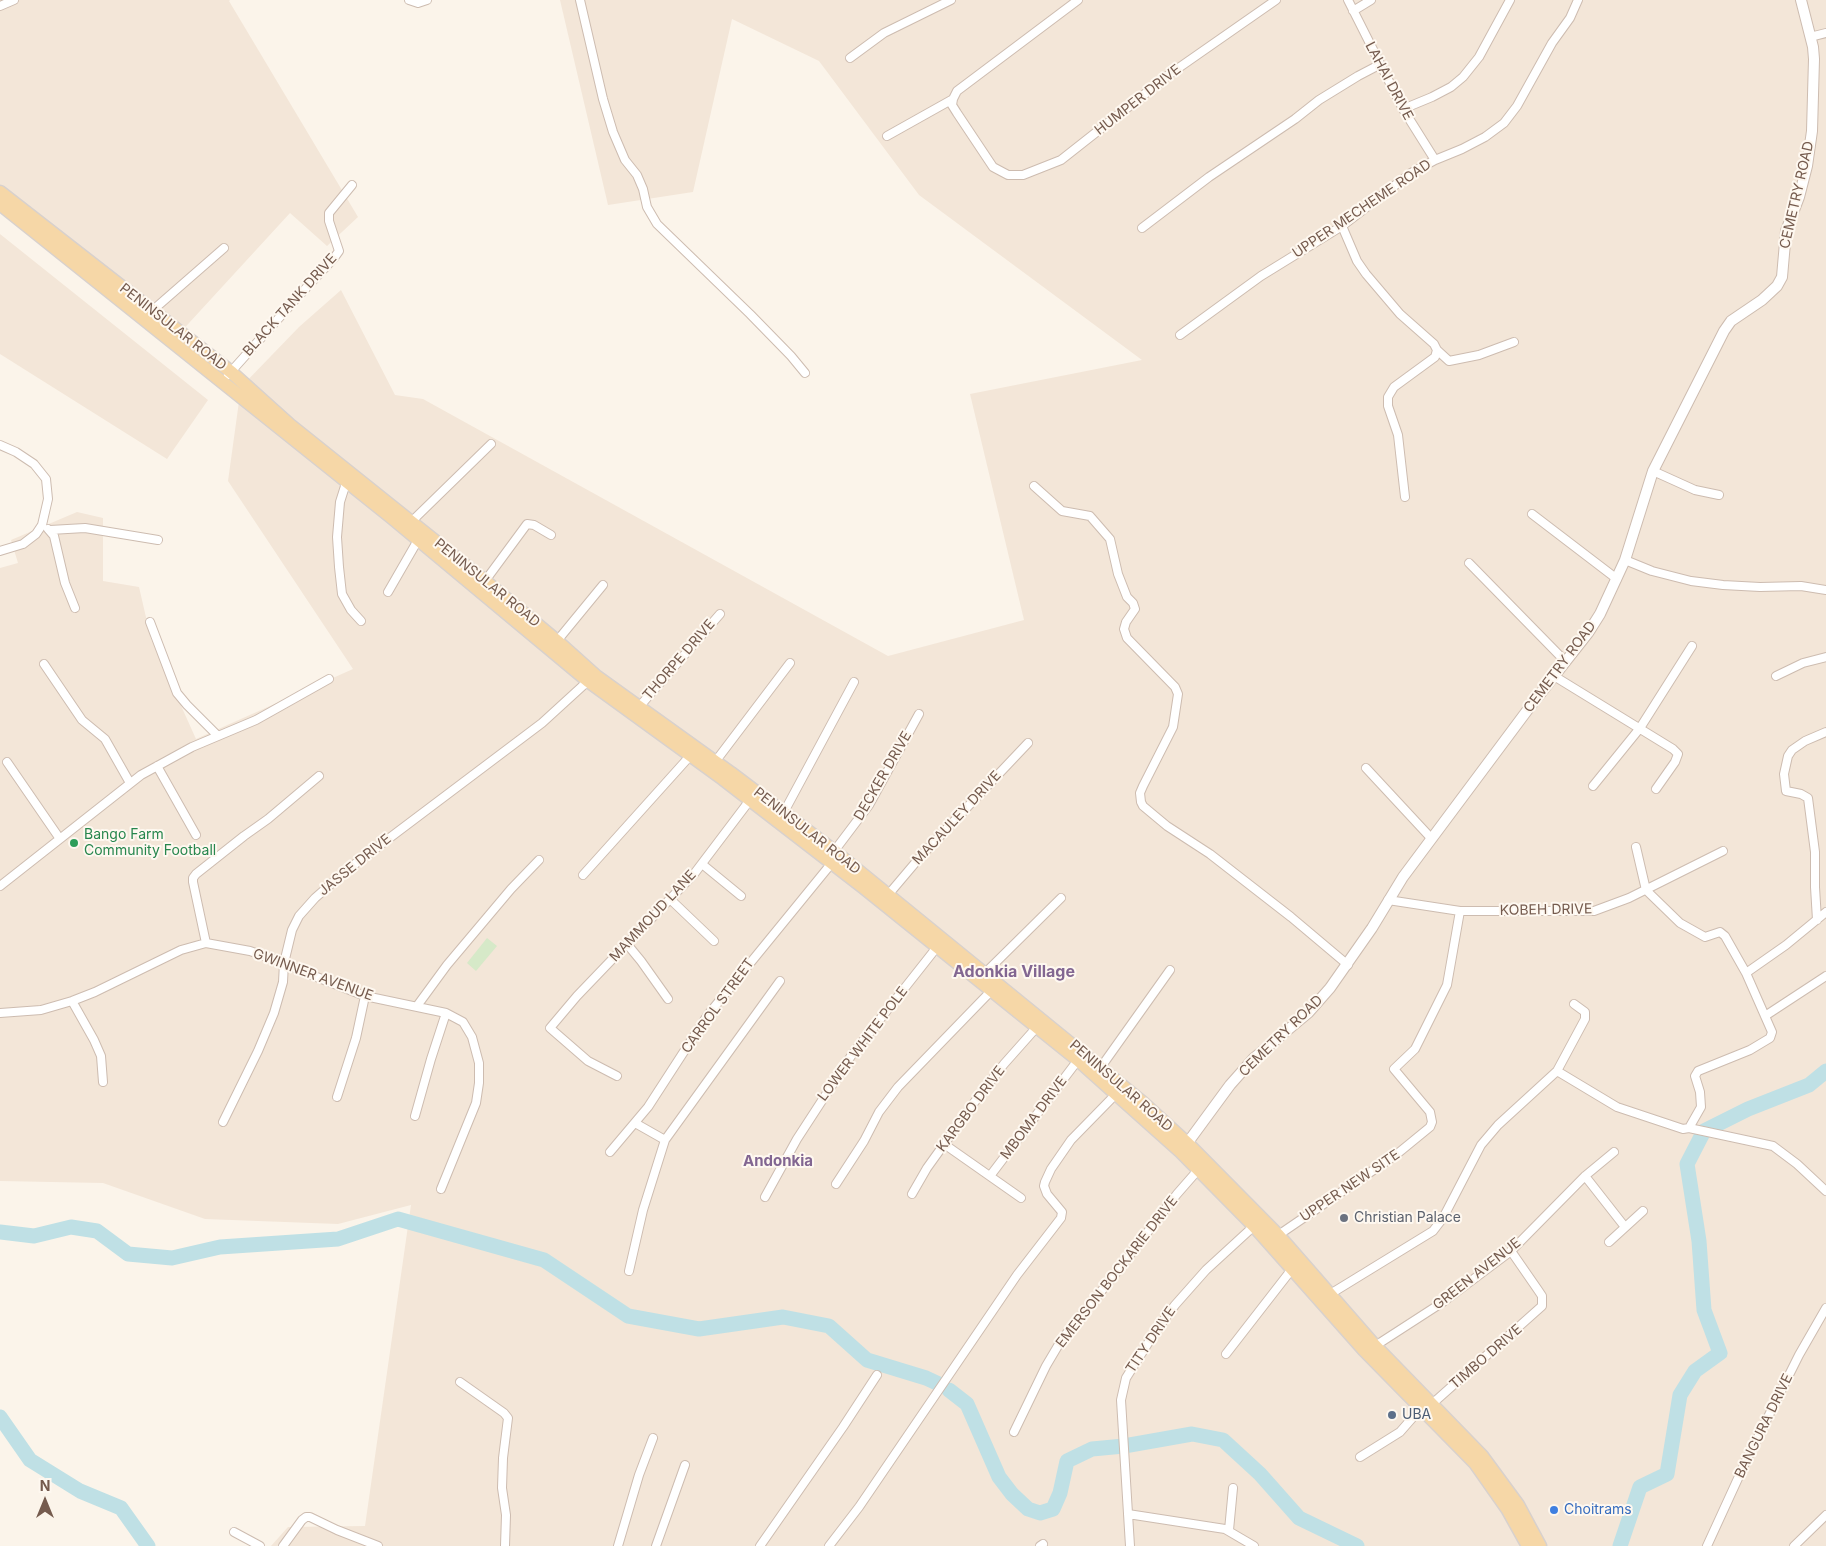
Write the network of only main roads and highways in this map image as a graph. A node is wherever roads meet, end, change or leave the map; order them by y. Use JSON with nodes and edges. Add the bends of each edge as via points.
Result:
{"nodes":[{"id":1,"x":0,"y":192,"type":"edge"},
{"id":2,"x":0,"y":204,"type":"edge"},
{"id":3,"x":227,"y":377,"type":"junction"},
{"id":4,"x":831,"y":858,"type":"junction"},
{"id":5,"x":1184,"y":1148,"type":"junction"},
{"id":6,"x":1274,"y":1239,"type":"junction"},
{"id":7,"x":1325,"y":1298,"type":"junction"},
{"id":8,"x":1427,"y":1406,"type":"junction"},
{"id":9,"x":1528,"y":1546,"type":"edge"},
{"id":10,"x":1540,"y":1546,"type":"edge"}],
"edges":[{"from":1,"to":3,"type":"main road","name":"PENINSULAR ROAD","via":[[153,310]]},
{"from":2,"to":3,"type":"main road","name":"PENINSULAR ROAD"},
{"from":3,"to":4,"type":"main road","name":"PENINSULAR ROAD","via":[[346,483],[588,681]]},
{"from":3,"to":4,"type":"main road","name":"PENINSULAR ROAD","via":[[557,640],[596,676],[784,812]]},
{"from":4,"to":5,"type":"main road","name":"PENINSULAR ROAD"},
{"from":4,"to":5,"type":"main road","name":"PENINSULAR ROAD","via":[[888,895],[1101,1067]]},
{"from":5,"to":6,"type":"main road","name":"PENINSULAR ROAD"},
{"from":5,"to":6,"type":"main road","name":"PENINSULAR ROAD","via":[[1198,1170],[1254,1226]]},
{"from":6,"to":7,"type":"main road","name":"PENINSULAR ROAD"},
{"from":6,"to":7,"type":"main road","name":"PENINSULAR ROAD","via":[[1292,1269]]},
{"from":7,"to":8,"type":"main road","name":"PENINSULAR ROAD","via":[[1375,1346]]},
{"from":7,"to":8,"type":"main road","name":"PENINSULAR ROAD","via":[[1364,1350]]},
{"from":8,"to":9,"type":"main road","name":"PENINSULAR ROAD","via":[[1475,1463],[1508,1510]]},
{"from":8,"to":10,"type":"main road","name":"PENINSULAR ROAD","via":[[1482,1456],[1518,1505]]}]}
